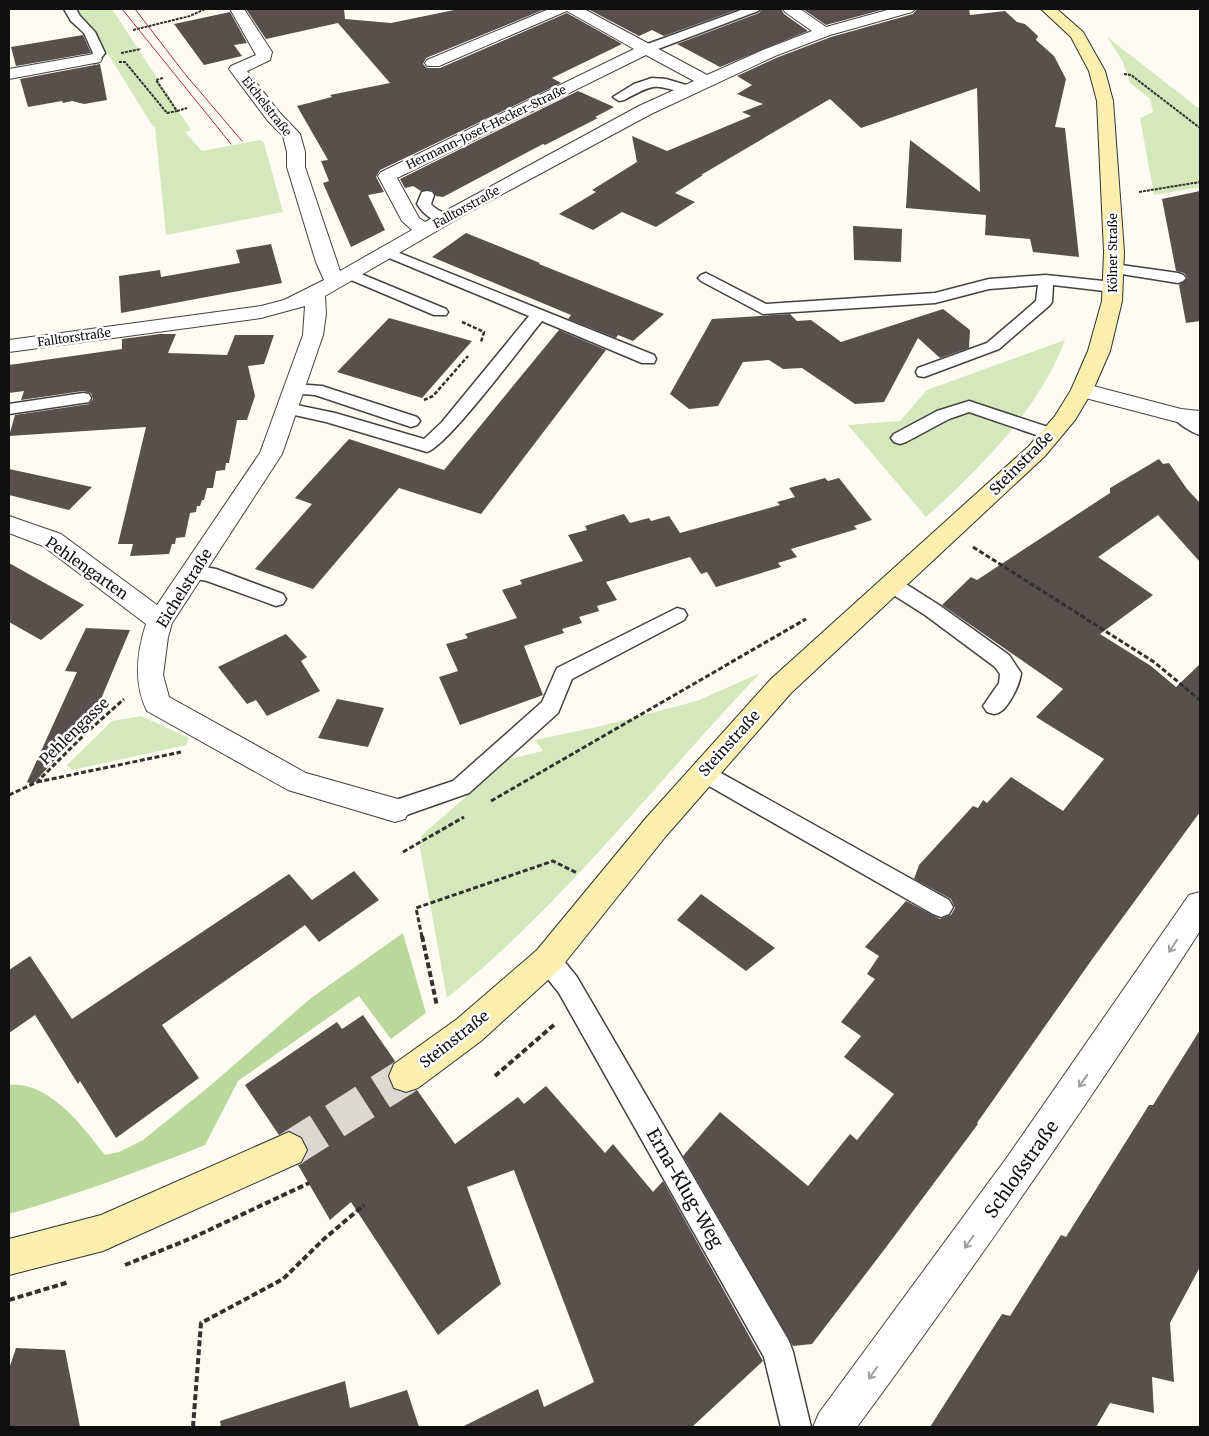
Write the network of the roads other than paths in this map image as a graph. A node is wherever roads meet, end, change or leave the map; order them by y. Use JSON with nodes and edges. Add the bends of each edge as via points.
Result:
{"nodes":[{"id":1,"x":70,"y":9,"type":"edge"},
{"id":2,"x":237,"y":9,"type":"edge"},
{"id":3,"x":561,"y":9,"type":"edge"},
{"id":4,"x":573,"y":9,"type":"edge"},
{"id":5,"x":754,"y":9,"type":"edge"},
{"id":6,"x":790,"y":9,"type":"edge"},
{"id":7,"x":907,"y":9,"type":"edge"},
{"id":8,"x":1048,"y":9,"type":"edge"},
{"id":9,"x":1079,"y":13,"type":"dead end"},
{"id":10,"x":824,"y":32,"type":"junction"},
{"id":11,"x":1077,"y":35,"type":"junction"},
{"id":12,"x":646,"y":49,"type":"junction"},
{"id":13,"x":94,"y":59,"type":"joint"},
{"id":14,"x":433,"y":63,"type":"dead end"},
{"id":15,"x":9,"y":74,"type":"edge"},
{"id":16,"x":706,"y":81,"type":"junction"},
{"id":17,"x":688,"y":90,"type":"junction"},
{"id":18,"x":619,"y":97,"type":"dead end"},
{"id":19,"x":427,"y":196,"type":"dead end"},
{"id":20,"x":444,"y":219,"type":"junction"},
{"id":21,"x":425,"y":230,"type":"junction"},
{"id":22,"x":387,"y":252,"type":"junction"},
{"id":23,"x":706,"y":278,"type":"dead end"},
{"id":24,"x":1113,"y":278,"type":"junction"},
{"id":25,"x":1178,"y":278,"type":"dead end"},
{"id":26,"x":340,"y":280,"type":"junction"},
{"id":27,"x":1046,"y":280,"type":"junction"},
{"id":28,"x":444,"y":308,"type":"dead end"},
{"id":29,"x":539,"y":314,"type":"junction"},
{"id":30,"x":9,"y":346,"type":"edge"},
{"id":31,"x":648,"y":359,"type":"dead end"},
{"id":32,"x":924,"y":372,"type":"dead end"},
{"id":33,"x":1082,"y":390,"type":"junction"},
{"id":34,"x":83,"y":398,"type":"dead end"},
{"id":35,"x":290,"y":399,"type":"junction"},
{"id":36,"x":9,"y":409,"type":"edge"},
{"id":37,"x":1191,"y":417,"type":"edge"},
{"id":38,"x":411,"y":421,"type":"dead end"},
{"id":39,"x":1200,"y":429,"type":"edge"},
{"id":40,"x":1051,"y":434,"type":"junction"},
{"id":41,"x":900,"y":438,"type":"dead end"},
{"id":42,"x":9,"y":524,"type":"edge"},
{"id":43,"x":193,"y":572,"type":"junction"},
{"id":44,"x":891,"y":584,"type":"junction"},
{"id":45,"x":276,"y":600,"type":"dead end"},
{"id":46,"x":677,"y":615,"type":"dead end"},
{"id":47,"x":160,"y":621,"type":"junction"},
{"id":48,"x":994,"y":706,"type":"dead end"},
{"id":49,"x":703,"y":772,"type":"junction"},
{"id":50,"x":395,"y":810,"type":"joint"},
{"id":51,"x":1200,"y":905,"type":"edge"},
{"id":52,"x":941,"y":907,"type":"dead end"},
{"id":53,"x":548,"y":960,"type":"junction"},
{"id":54,"x":406,"y":1076,"type":"tunnel mouth"},
{"id":55,"x":289,"y":1150,"type":"tunnel mouth"},
{"id":56,"x":9,"y":1257,"type":"edge"},
{"id":57,"x":796,"y":1427,"type":"edge"},
{"id":58,"x":833,"y":1427,"type":"edge"}],
"edges":[{"from":1,"to":13,"type":"lane","via":[[89,32],[99,53]]},
{"from":2,"to":26,"type":"street","name":"Eichelstraße","via":[[264,52],[264,57],[258,62],[238,69],[291,134],[296,167],[326,262]]},
{"from":3,"to":14,"type":"street"},
{"from":4,"to":12,"type":"street"},
{"from":5,"to":12,"type":"lane"},
{"from":6,"to":10,"type":"street"},
{"from":7,"to":10,"type":"street","name":"Falltorstraße"},
{"from":8,"to":11,"type":"main road","name":"Kölner Straße"},
{"from":9,"to":11,"type":"main road"},
{"from":10,"to":16,"type":"street","name":"Falltorstraße"},
{"from":11,"to":24,"type":"main road","name":"Kölner Straße","via":[[1097,71],[1105,101]]},
{"from":12,"to":16,"type":"street"},
{"from":12,"to":21,"type":"street","name":"Hermann-Josef-Hecker-Straße","via":[[387,176],[411,221]]},
{"from":13,"to":15,"type":"street"},
{"from":16,"to":17,"type":"street","name":"Falltorstraße"},
{"from":17,"to":18,"type":"lane","via":[[652,81]]},
{"from":17,"to":20,"type":"street","name":"Falltorstraße"},
{"from":19,"to":20,"type":"lane","via":[[424,204],[428,210]]},
{"from":20,"to":21,"type":"street","name":"Falltorstraße"},
{"from":21,"to":22,"type":"street","name":"Falltorstraße"},
{"from":22,"to":26,"type":"street","name":"Falltorstraße"},
{"from":22,"to":29,"type":"lane"},
{"from":23,"to":27,"type":"lane","via":[[763,309],[935,298],[989,284]]},
{"from":24,"to":25,"type":"lane"},
{"from":24,"to":27,"type":"lane"},
{"from":24,"to":33,"type":"main road","name":"Kölner Straße","via":[[1112,301],[1101,343]]},
{"from":26,"to":28,"type":"lane"},
{"from":26,"to":30,"type":"street","name":"Falltorstraße","via":[[291,305],[261,312]]},
{"from":26,"to":35,"type":"street","name":"Eichelstraße","via":[[316,314],[313,335]]},
{"from":27,"to":32,"type":"lane","via":[[1044,302],[993,346]]},
{"from":29,"to":31,"type":"lane"},
{"from":29,"to":35,"type":"lane","via":[[448,426],[427,446],[329,417]]},
{"from":33,"to":37,"type":"street"},
{"from":33,"to":40,"type":"main road","name":"Steinstraße","via":[[1064,420]]},
{"from":34,"to":36,"type":"lane"},
{"from":35,"to":38,"type":"lane","via":[[316,390]]},
{"from":35,"to":43,"type":"street","name":"Eichelstraße","via":[[270,454]]},
{"from":37,"to":39,"type":"lane"},
{"from":40,"to":41,"type":"lane","via":[[969,406],[943,414]]},
{"from":40,"to":44,"type":"main road","name":"Steinstraße","via":[[1037,451]]},
{"from":42,"to":47,"type":"street","name":"Pehlengarten","via":[[52,540]]},
{"from":43,"to":45,"type":"lane","via":[[209,574]]},
{"from":43,"to":47,"type":"street","name":"Eichelstraße"},
{"from":44,"to":48,"type":"lane","via":[[1002,661],[1011,673],[1009,685]]},
{"from":44,"to":49,"type":"main road","name":"Steinstraße","via":[[781,686]]},
{"from":46,"to":50,"type":"lane","via":[[564,674],[551,706],[461,787]]},
{"from":47,"to":50,"type":"street","name":"Eichelstraße","via":[[150,675],[157,703],[298,782]]},
{"from":49,"to":52,"type":"lane"},
{"from":49,"to":53,"type":"main road","name":"Steinstraße"},
{"from":51,"to":58,"type":"street","name":"Schloßstraße","one_way":true,"via":[[1081,1084],[962,1253]]},
{"from":53,"to":54,"type":"main road","name":"Steinstraße","via":[[469,1030]]},
{"from":53,"to":57,"type":"lane","name":"Erna-Klug-Weg","via":[[568,985],[778,1352]]},
{"from":55,"to":56,"type":"main road","via":[[103,1233]]}]}
